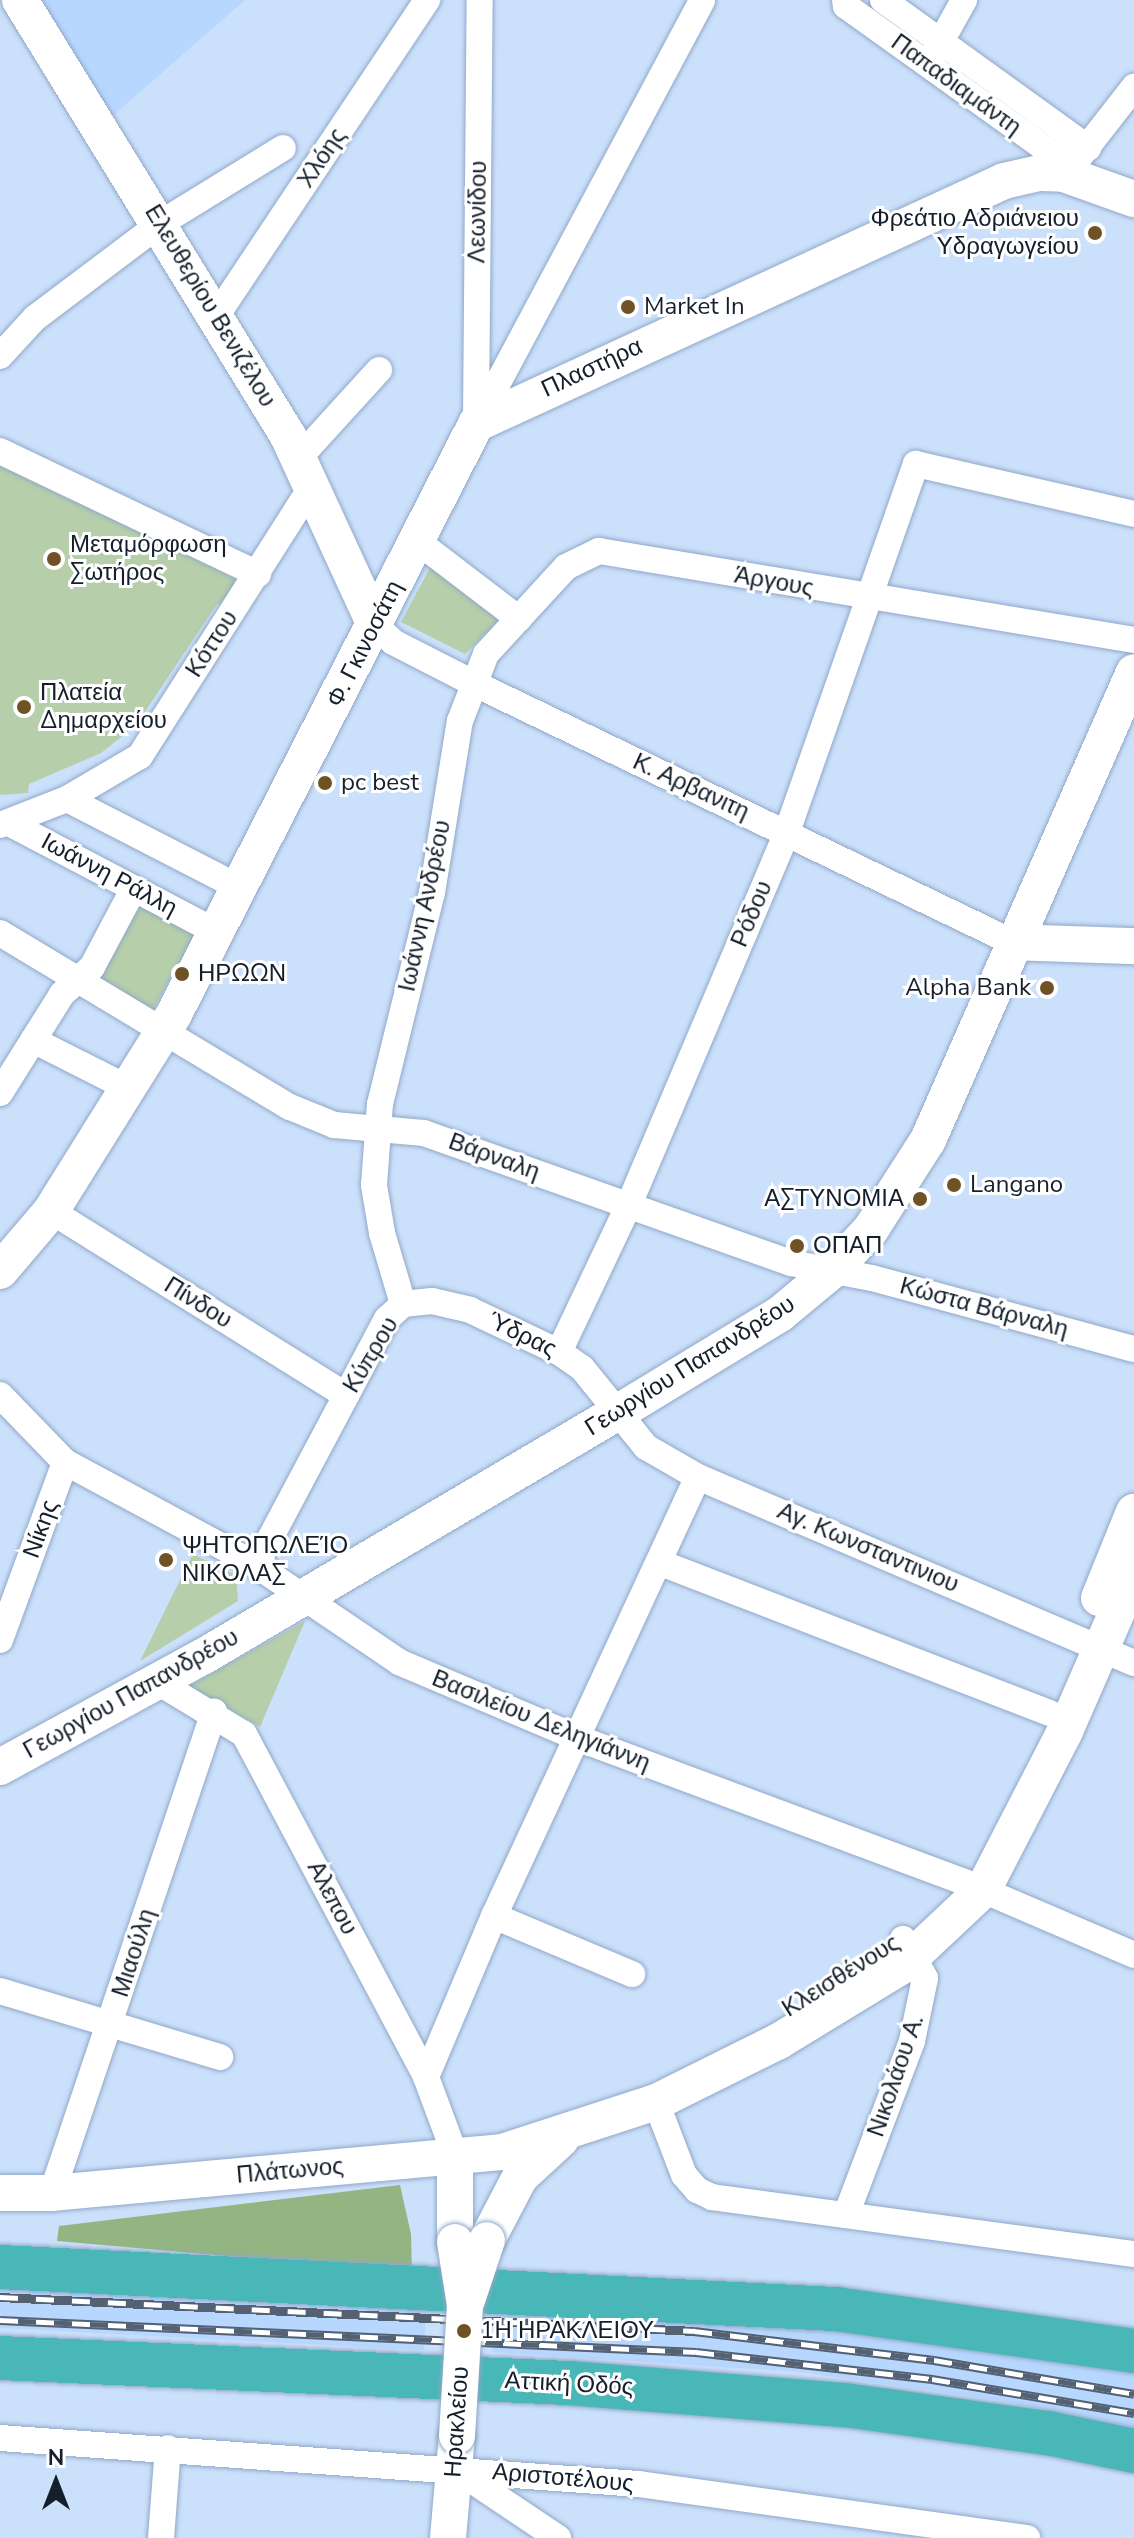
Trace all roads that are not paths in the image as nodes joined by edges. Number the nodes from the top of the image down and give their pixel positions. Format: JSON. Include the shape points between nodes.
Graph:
{"nodes":[{"id":1,"x":20,"y":0,"type":"edge"},
{"id":2,"x":427,"y":0,"type":"edge"},
{"id":3,"x":480,"y":0,"type":"edge"},
{"id":4,"x":702,"y":0,"type":"edge"},
{"id":5,"x":845,"y":0,"type":"edge"},
{"id":6,"x":883,"y":0,"type":"edge"},
{"id":7,"x":964,"y":0,"type":"edge"},
{"id":8,"x":934,"y":52,"type":"junction"},
{"id":9,"x":1134,"y":87,"type":"edge"},
{"id":10,"x":283,"y":148,"type":"dead end"},
{"id":11,"x":1074,"y":163,"type":"junction"},
{"id":12,"x":1134,"y":199,"type":"edge"},
{"id":13,"x":161,"y":223,"type":"junction"},
{"id":14,"x":217,"y":315,"type":"junction"},
{"id":15,"x":0,"y":356,"type":"edge"},
{"id":16,"x":379,"y":370,"type":"dead end"},
{"id":17,"x":476,"y":424,"type":"junction"},
{"id":18,"x":0,"y":451,"type":"edge"},
{"id":19,"x":305,"y":473,"type":"junction"},
{"id":20,"x":1134,"y":514,"type":"edge"},
{"id":21,"x":417,"y":541,"type":"junction"},
{"id":22,"x":258,"y":574,"type":"junction"},
{"id":23,"x":871,"y":600,"type":"junction"},
{"id":24,"x":519,"y":619,"type":"junction"},
{"id":25,"x":375,"y":625,"type":"junction"},
{"id":26,"x":1134,"y":640,"type":"edge"},
{"id":27,"x":1134,"y":672,"type":"edge"},
{"id":28,"x":471,"y":682,"type":"junction"},
{"id":29,"x":67,"y":799,"type":"junction"},
{"id":30,"x":4,"y":824,"type":"edge"},
{"id":31,"x":787,"y":832,"type":"junction"},
{"id":32,"x":134,"y":888,"type":"junction"},
{"id":33,"x":240,"y":888,"type":"junction"},
{"id":34,"x":217,"y":932,"type":"junction"},
{"id":35,"x":0,"y":933,"type":"edge"},
{"id":36,"x":1012,"y":942,"type":"junction"},
{"id":37,"x":1134,"y":946,"type":"edge"},
{"id":38,"x":79,"y":980,"type":"junction"},
{"id":39,"x":163,"y":1032,"type":"junction"},
{"id":40,"x":33,"y":1040,"type":"junction"},
{"id":41,"x":128,"y":1088,"type":"junction"},
{"id":42,"x":0,"y":1093,"type":"edge"},
{"id":43,"x":379,"y":1129,"type":"junction"},
{"id":44,"x":628,"y":1207,"type":"junction"},
{"id":45,"x":51,"y":1211,"type":"junction"},
{"id":46,"x":833,"y":1270,"type":"junction"},
{"id":47,"x":0,"y":1271,"type":"edge"},
{"id":48,"x":403,"y":1304,"type":"junction"},
{"id":49,"x":1134,"y":1349,"type":"edge"},
{"id":50,"x":559,"y":1352,"type":"junction"},
{"id":51,"x":0,"y":1395,"type":"edge"},
{"id":52,"x":346,"y":1395,"type":"junction"},
{"id":53,"x":617,"y":1413,"type":"junction"},
{"id":54,"x":65,"y":1462,"type":"junction"},
{"id":55,"x":698,"y":1477,"type":"junction"},
{"id":56,"x":1134,"y":1512,"type":"edge"},
{"id":57,"x":661,"y":1563,"type":"junction"},
{"id":58,"x":256,"y":1565,"type":"junction"},
{"id":59,"x":1134,"y":1573,"type":"edge"},
{"id":60,"x":302,"y":1597,"type":"junction"},
{"id":61,"x":0,"y":1640,"type":"edge"},
{"id":62,"x":1092,"y":1642,"type":"junction"},
{"id":63,"x":1134,"y":1663,"type":"edge"},
{"id":64,"x":158,"y":1682,"type":"junction"},
{"id":65,"x":214,"y":1712,"type":"junction"},
{"id":66,"x":1050,"y":1713,"type":"junction"},
{"id":67,"x":580,"y":1739,"type":"junction"},
{"id":68,"x":0,"y":1767,"type":"edge"},
{"id":69,"x":973,"y":1886,"type":"junction"},
{"id":70,"x":494,"y":1916,"type":"junction"},
{"id":71,"x":909,"y":1947,"type":"junction"},
{"id":72,"x":1134,"y":1955,"type":"edge"},
{"id":73,"x":632,"y":1974,"type":"dead end"},
{"id":74,"x":0,"y":1991,"type":"edge"},
{"id":75,"x":110,"y":2024,"type":"junction"},
{"id":76,"x":220,"y":2057,"type":"dead end"},
{"id":77,"x":426,"y":2077,"type":"junction"},
{"id":78,"x":656,"y":2102,"type":"junction"},
{"id":79,"x":576,"y":2128,"type":"junction"},
{"id":80,"x":455,"y":2155,"type":"junction"},
{"id":81,"x":0,"y":2193,"type":"edge"},
{"id":82,"x":52,"y":2193,"type":"junction"},
{"id":83,"x":846,"y":2215,"type":"junction"},
{"id":84,"x":471,"y":2241,"type":"junction"},
{"id":85,"x":1134,"y":2254,"type":"edge"},
{"id":86,"x":0,"y":2267,"type":"edge"},
{"id":87,"x":1134,"y":2351,"type":"edge"},
{"id":88,"x":0,"y":2358,"type":"edge"},
{"id":89,"x":0,"y":2438,"type":"edge"},
{"id":90,"x":168,"y":2448,"type":"junction"},
{"id":91,"x":1134,"y":2451,"type":"edge"},
{"id":92,"x":456,"y":2453,"type":"junction"},
{"id":93,"x":161,"y":2538,"type":"edge"},
{"id":94,"x":448,"y":2538,"type":"edge"},
{"id":95,"x":558,"y":2538,"type":"edge"},
{"id":96,"x":1027,"y":2538,"type":"edge"}],
"edges":[{"from":1,"to":13,"type":"street","name":"Ελευθερίου Βενιζέλου"},
{"from":2,"to":14,"type":"street","name":"Χλόης"},
{"from":3,"to":17,"type":"street","name":"Λεωνίδου"},
{"from":4,"to":17,"type":"street","name":"Φ. Γκινοσάτη"},
{"from":5,"to":8,"type":"street","name":"Παπαδιαμάντη","via":[[846,6]]},
{"from":6,"to":8,"type":"street","name":"Παπαδιαμάντη"},
{"from":7,"to":8,"type":"street"},
{"from":8,"to":11,"type":"street","name":"Παπαδιαμάντη"},
{"from":9,"to":11,"type":"street"},
{"from":10,"to":13,"type":"street","name":"Χλόης"},
{"from":11,"to":12,"type":"street","name":"Παπαδιαμάντη"},
{"from":11,"to":17,"type":"street","name":"Πλαστήρα","via":[[993,185]]},
{"from":13,"to":14,"type":"street","name":"Ελευθερίου Βενιζέλου"},
{"from":13,"to":15,"type":"street","name":"Χλόης","via":[[35,318]]},
{"from":14,"to":19,"type":"street","name":"Ελευθερίου Βενιζέλου"},
{"from":16,"to":19,"type":"street","name":"Κόττου"},
{"from":17,"to":21,"type":"street","name":"Φ. Γκινοσάτη"},
{"from":18,"to":22,"type":"street"},
{"from":19,"to":22,"type":"street","name":"Κόττου"},
{"from":19,"to":25,"type":"street","name":"Ελευθερίου Βενιζέλου"},
{"from":20,"to":23,"type":"street","name":"Ρόδου","via":[[916,464]]},
{"from":21,"to":24,"type":"street"},
{"from":21,"to":25,"type":"street","name":"Φ. Γκινοσάτη"},
{"from":22,"to":29,"type":"street","name":"Κόττου","via":[[140,756]]},
{"from":23,"to":24,"type":"street","name":"Άργους","via":[[599,551],[566,567]]},
{"from":23,"to":26,"type":"street","name":"Άργους"},
{"from":23,"to":31,"type":"street","name":"Ρόδου"},
{"from":24,"to":28,"type":"street","name":"Άργους","via":[[486,654]]},
{"from":25,"to":28,"type":"street","name":"Κ. Αρβανιτη","via":[[393,642]]},
{"from":25,"to":33,"type":"street","name":"Φ. Γκινοσάτη"},
{"from":27,"to":36,"type":"street","name":"Γεωργίου Παπανδρέου"},
{"from":28,"to":31,"type":"street","name":"Κ. Αρβανιτη"},
{"from":28,"to":43,"type":"street","name":"Ιωάννη Ανδρέου","via":[[432,893],[380,1104]]},
{"from":29,"to":30,"type":"street","name":"Κόττου"},
{"from":29,"to":33,"type":"street"},
{"from":30,"to":32,"type":"street","name":"Ιωάννη Ράλλη"},
{"from":31,"to":36,"type":"street","name":"Κ. Αρβανιτη"},
{"from":31,"to":44,"type":"street","name":"Ρόδου"},
{"from":32,"to":34,"type":"street","name":"Ιωάννη Ράλλη"},
{"from":32,"to":38,"type":"street","via":[[92,967]]},
{"from":33,"to":34,"type":"street","name":"Φ. Γκινοσάτη"},
{"from":34,"to":39,"type":"street","name":"Φ. Γκινοσάτη"},
{"from":35,"to":38,"type":"street"},
{"from":36,"to":37,"type":"street"},
{"from":36,"to":46,"type":"street","name":"Γεωργίου Παπανδρέου","via":[[928,1140],[871,1229]]},
{"from":38,"to":39,"type":"street"},
{"from":38,"to":40,"type":"street","via":[[62,994]]},
{"from":39,"to":41,"type":"street","name":"Φ. Γκινοσάτη"},
{"from":39,"to":43,"type":"street","name":"Βάρναλη","via":[[290,1107],[334,1125]]},
{"from":40,"to":41,"type":"street"},
{"from":40,"to":42,"type":"street"},
{"from":41,"to":45,"type":"street","name":"Φ. Γκινοσάτη"},
{"from":43,"to":44,"type":"street","name":"Βάρναλη","via":[[438,1137]]},
{"from":43,"to":48,"type":"street","name":"Κύπρου","via":[[374,1185]]},
{"from":44,"to":46,"type":"street","name":"Βάρναλη","via":[[791,1263]]},
{"from":44,"to":50,"type":"street","name":"Ρόδου"},
{"from":45,"to":47,"type":"street","name":"Φ. Γκινοσάτη"},
{"from":45,"to":52,"type":"street","name":"Πίνδου"},
{"from":46,"to":49,"type":"street","name":"Κώστα Βάρναλη"},
{"from":46,"to":53,"type":"street","name":"Γεωργίου Παπανδρέου","via":[[780,1314]]},
{"from":48,"to":50,"type":"street","name":"Ύδρας","via":[[432,1301],[470,1310]]},
{"from":48,"to":52,"type":"street","name":"Κύπρου","via":[[387,1319]]},
{"from":50,"to":53,"type":"street","name":"Ύδρας","via":[[582,1368]]},
{"from":51,"to":54,"type":"street","name":"Βασιλείου Δεληγιάννη"},
{"from":52,"to":58,"type":"street","name":"Κύπρου"},
{"from":53,"to":55,"type":"street","name":"Αγ. Κωνσταντινιου","via":[[646,1447]]},
{"from":53,"to":60,"type":"street","name":"Γεωργίου Παπανδρέου"},
{"from":54,"to":58,"type":"street","name":"Βασιλείου Δεληγιάννη"},
{"from":54,"to":61,"type":"street","name":"Νίκης"},
{"from":55,"to":57,"type":"street"},
{"from":55,"to":62,"type":"street","name":"Αγ. Κωνσταντινιου"},
{"from":56,"to":62,"type":"street","name":"Κλεισθένους"},
{"from":57,"to":66,"type":"street"},
{"from":57,"to":67,"type":"street"},
{"from":58,"to":60,"type":"street","name":"Βασιλείου Δεληγιάννη"},
{"from":59,"to":62,"type":"street","name":"Κλεισθένους"},
{"from":60,"to":64,"type":"street","name":"Γεωργίου Παπανδρέου"},
{"from":60,"to":67,"type":"street","name":"Βασιλείου Δεληγιάννη","via":[[399,1662]]},
{"from":62,"to":63,"type":"street","name":"Αγ. Κωνσταντινιου"},
{"from":62,"to":66,"type":"street","name":"Κλεισθένους"},
{"from":62,"to":69,"type":"street","name":"Κλεισθένους"},
{"from":64,"to":65,"type":"street","name":"Αλεπου"},
{"from":64,"to":68,"type":"street","name":"Γεωργίου Παπανδρέου"},
{"from":65,"to":75,"type":"street","name":"Μιαούλη"},
{"from":65,"to":77,"type":"street","name":"Αλεπου","via":[[244,1734]]},
{"from":66,"to":69,"type":"street","name":"Κλεισθένους"},
{"from":67,"to":69,"type":"street","name":"Βασιλείου Δεληγιάννη"},
{"from":67,"to":70,"type":"street"},
{"from":69,"to":71,"type":"street","name":"Κλεισθένους"},
{"from":69,"to":72,"type":"street","name":"Βασιλείου Δεληγιάννη"},
{"from":70,"to":73,"type":"street"},
{"from":70,"to":77,"type":"street"},
{"from":71,"to":78,"type":"street","name":"Κλεισθένους","via":[[779,2041]]},
{"from":71,"to":80,"type":"street","name":"Κλεισθένους","via":[[649,2079],[501,2129]]},
{"from":71,"to":83,"type":"street","name":"Νικολάου Α.","via":[[925,1978],[912,2041]]},
{"from":74,"to":75,"type":"street"},
{"from":75,"to":76,"type":"street"},
{"from":75,"to":82,"type":"street","name":"Μιαούλη"},
{"from":77,"to":80,"type":"street","name":"Αλεπου"},
{"from":78,"to":79,"type":"street","name":"Κλεισθένους"},
{"from":78,"to":83,"type":"street","via":[[684,2175],[697,2190]]},
{"from":79,"to":80,"type":"street","name":"Πλάτωνος","via":[[502,2152]]},
{"from":79,"to":84,"type":"street","via":[[520,2177]]},
{"from":80,"to":82,"type":"street","name":"Πλάτωνος"},
{"from":80,"to":84,"type":"street"},
{"from":81,"to":82,"type":"street","name":"Πλάτωνος"},
{"from":83,"to":85,"type":"street"},
{"from":84,"to":92,"type":"street","name":"Ηρακλείου","bridge":true},
{"from":86,"to":87,"type":"highway","via":[[836,2309]]},
{"from":88,"to":91,"type":"highway","name":"Αττική Οδός","via":[[569,2383],[845,2405],[1048,2433]]},
{"from":89,"to":90,"type":"street","name":"Αριστοτέλους"},
{"from":90,"to":92,"type":"street","name":"Αριστοτέλους"},
{"from":90,"to":93,"type":"street"},
{"from":92,"to":94,"type":"street","name":"Ηρακλείου"},
{"from":92,"to":95,"type":"street"},
{"from":92,"to":96,"type":"street","name":"Αριστοτέλους"}]}
